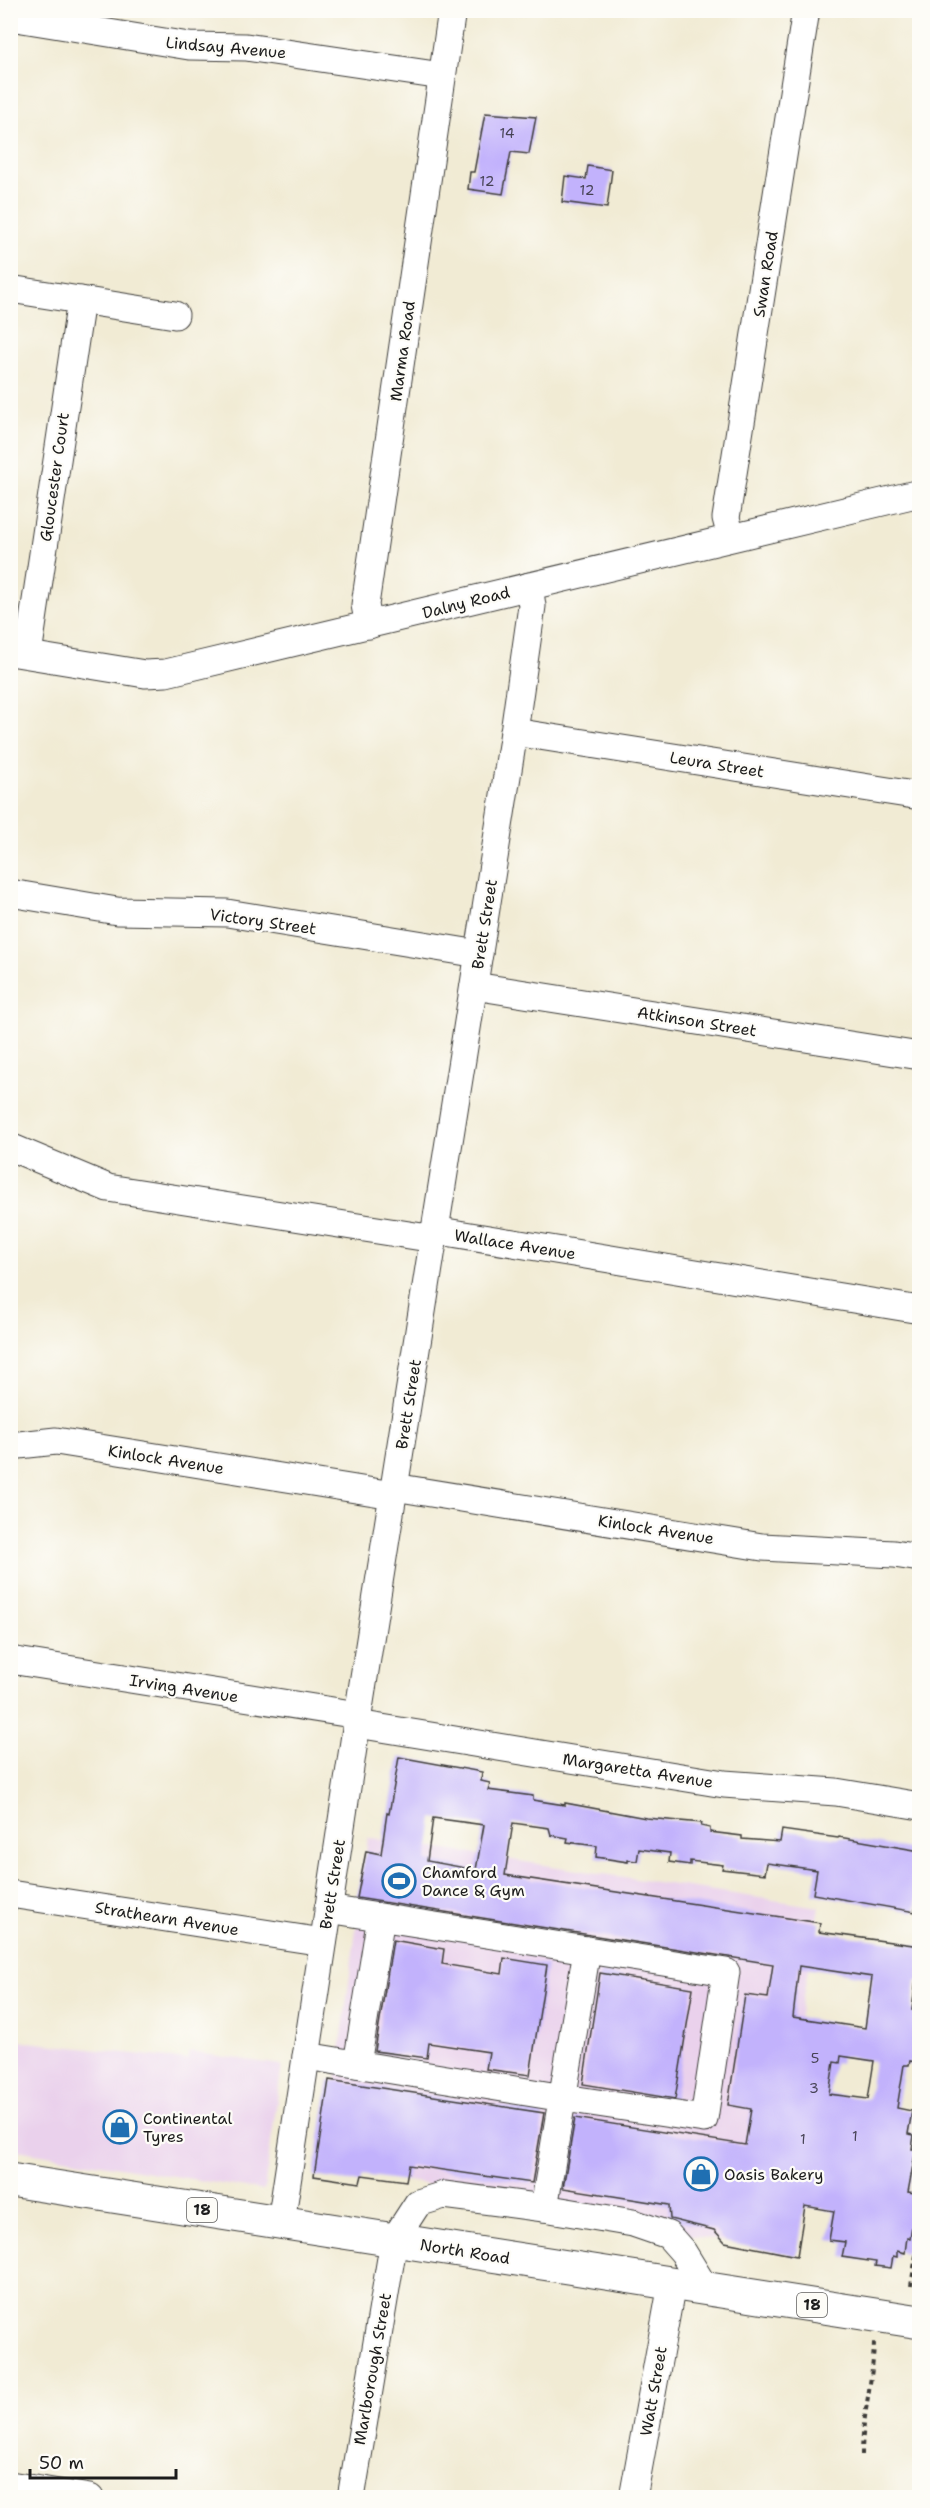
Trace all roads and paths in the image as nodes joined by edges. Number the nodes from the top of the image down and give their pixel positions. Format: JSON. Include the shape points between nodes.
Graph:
{"nodes":[{"id":1,"x":452,"y":10,"type":"edge"},
{"id":2,"x":806,"y":10,"type":"edge"},
{"id":3,"x":10,"y":17,"type":"edge"},
{"id":4,"x":442,"y":76,"type":"junction"},
{"id":5,"x":10,"y":289,"type":"edge"},
{"id":6,"x":81,"y":300,"type":"junction"},
{"id":7,"x":175,"y":315,"type":"dead end"},
{"id":8,"x":920,"y":493,"type":"edge"},
{"id":9,"x":731,"y":537,"type":"junction"},
{"id":10,"x":529,"y":586,"type":"junction"},
{"id":11,"x":369,"y":625,"type":"junction"},
{"id":12,"x":19,"y":653,"type":"edge"},
{"id":13,"x":514,"y":732,"type":"junction"},
{"id":14,"x":920,"y":795,"type":"edge"},
{"id":15,"x":10,"y":893,"type":"edge"},
{"id":16,"x":479,"y":954,"type":"junction"},
{"id":17,"x":474,"y":986,"type":"junction"},
{"id":18,"x":920,"y":1056,"type":"edge"},
{"id":19,"x":10,"y":1147,"type":"edge"},
{"id":20,"x":436,"y":1235,"type":"junction"},
{"id":21,"x":920,"y":1310,"type":"edge"},
{"id":22,"x":10,"y":1446,"type":"edge"},
{"id":23,"x":394,"y":1491,"type":"junction"},
{"id":24,"x":920,"y":1558,"type":"edge"},
{"id":25,"x":10,"y":1660,"type":"edge"},
{"id":26,"x":357,"y":1720,"type":"junction"},
{"id":27,"x":920,"y":1806,"type":"edge"},
{"id":28,"x":10,"y":1894,"type":"edge"},
{"id":29,"x":328,"y":1909,"type":"junction"},
{"id":30,"x":381,"y":1917,"type":"junction"},
{"id":31,"x":323,"y":1942,"type":"junction"},
{"id":32,"x":587,"y":1950,"type":"junction"},
{"id":33,"x":306,"y":2056,"type":"junction"},
{"id":34,"x":357,"y":2064,"type":"junction"},
{"id":35,"x":564,"y":2098,"type":"junction"},
{"id":36,"x":10,"y":2180,"type":"edge"},
{"id":37,"x":544,"y":2208,"type":"junction"},
{"id":38,"x":281,"y":2222,"type":"junction"},
{"id":39,"x":920,"y":2231,"type":"edge"},
{"id":40,"x":394,"y":2240,"type":"junction"},
{"id":41,"x":672,"y":2284,"type":"junction"},
{"id":42,"x":911,"y":2286,"type":"dead end"},
{"id":43,"x":705,"y":2288,"type":"junction"},
{"id":44,"x":920,"y":2322,"type":"edge"},
{"id":45,"x":874,"y":2343,"type":"dead end"},
{"id":46,"x":862,"y":2455,"type":"dead end"},
{"id":47,"x":10,"y":2485,"type":"edge"},
{"id":48,"x":90,"y":2498,"type":"edge"},
{"id":49,"x":351,"y":2498,"type":"edge"},
{"id":50,"x":633,"y":2498,"type":"edge"}],
"edges":[{"from":1,"to":4,"type":"street","name":"Marma Road"},
{"from":2,"to":9,"type":"street","name":"Swan Road","via":[[726,518]]},
{"from":3,"to":4,"type":"street","name":"Lindsay Avenue","via":[[189,46],[246,47]]},
{"from":4,"to":11,"type":"street","name":"Marma Road","via":[[365,605]]},
{"from":5,"to":6,"type":"street"},
{"from":6,"to":7,"type":"street"},
{"from":6,"to":12,"type":"street","name":"Gloucester Court"},
{"from":8,"to":9,"type":"street","name":"Dalny Road"},
{"from":9,"to":10,"type":"street","name":"Dalny Road"},
{"from":10,"to":11,"type":"street","name":"Dalny Road"},
{"from":10,"to":13,"type":"street","name":"Brett Street","via":[[532,606]]},
{"from":11,"to":12,"type":"street","name":"Dalny Road","via":[[156,674]]},
{"from":13,"to":14,"type":"street","name":"Leura Street"},
{"from":13,"to":16,"type":"street","name":"Brett Street"},
{"from":15,"to":16,"type":"street","name":"Victory Street","via":[[117,911],[227,913]]},
{"from":16,"to":17,"type":"street","name":"Brett Street"},
{"from":17,"to":18,"type":"street","name":"Atkinson Street"},
{"from":17,"to":20,"type":"street","name":"Brett Street"},
{"from":19,"to":20,"type":"street","name":"Wallace Avenue","via":[[108,1188],[422,1237]]},
{"from":20,"to":21,"type":"street","name":"Wallace Avenue","via":[[455,1234]]},
{"from":20,"to":23,"type":"street","name":"Brett Street"},
{"from":22,"to":23,"type":"street","name":"Kinlock Avenue","via":[[56,1441]]},
{"from":23,"to":24,"type":"street","name":"Kinlock Avenue","via":[[762,1547]]},
{"from":23,"to":26,"type":"street","name":"Brett Street"},
{"from":25,"to":26,"type":"street","name":"Irving Avenue"},
{"from":26,"to":27,"type":"street","name":"Margaretta Avenue","via":[[724,1784],[836,1792]]},
{"from":26,"to":29,"type":"street","name":"Brett Street"},
{"from":28,"to":31,"type":"street","name":"Strathearn Avenue"},
{"from":29,"to":30,"type":"street"},
{"from":29,"to":31,"type":"street","name":"Brett Street"},
{"from":30,"to":32,"type":"street"},
{"from":30,"to":34,"type":"street"},
{"from":31,"to":33,"type":"street","name":"Brett Street"},
{"from":32,"to":35,"type":"street"},
{"from":32,"to":35,"type":"street","via":[[726,1972],[704,2119]]},
{"from":33,"to":34,"type":"street"},
{"from":33,"to":38,"type":"street","name":"Brett Street"},
{"from":34,"to":35,"type":"street"},
{"from":35,"to":37,"type":"street"},
{"from":36,"to":38,"type":"highway","name":"North Road","number":"18"},
{"from":37,"to":40,"type":"street","via":[[444,2195],[418,2204]]},
{"from":37,"to":43,"type":"street","via":[[633,2223],[668,2235]]},
{"from":38,"to":40,"type":"highway","name":"North Road","number":"18"},
{"from":39,"to":42,"type":"path"},
{"from":40,"to":41,"type":"highway","name":"North Road","number":"18"},
{"from":40,"to":49,"type":"street","name":"Marlborough Street"},
{"from":41,"to":43,"type":"highway","name":"North Road","number":"18"},
{"from":41,"to":50,"type":"street","name":"Watt Street"},
{"from":43,"to":44,"type":"highway","name":"North Road","number":"18"},
{"from":45,"to":46,"type":"path","via":[[871,2387],[862,2423]]},
{"from":47,"to":48,"type":"street"}]}
